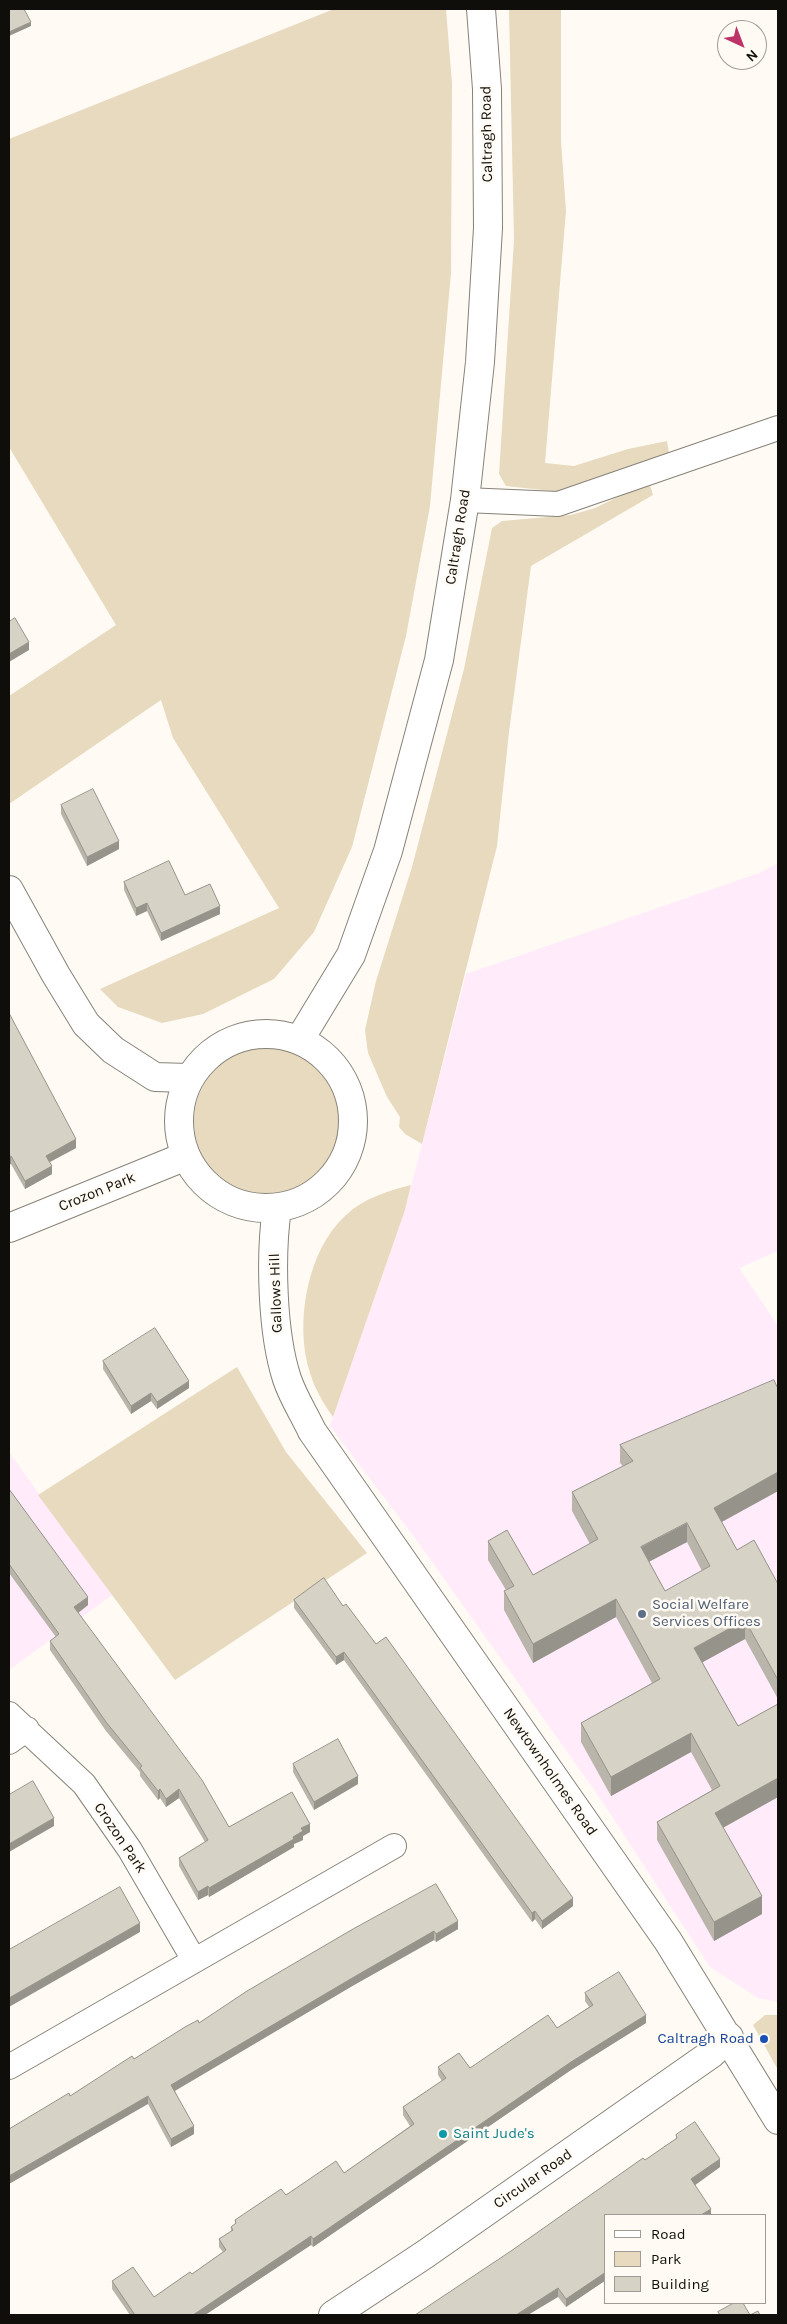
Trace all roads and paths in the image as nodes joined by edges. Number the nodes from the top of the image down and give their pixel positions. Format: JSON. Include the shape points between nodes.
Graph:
{"nodes":[{"id":1,"x":481,"y":9,"type":"edge"},
{"id":2,"x":778,"y":428,"type":"edge"},
{"id":3,"x":464,"y":500,"type":"junction"},
{"id":4,"x":9,"y":890,"type":"edge"},
{"id":5,"x":300,"y":1039,"type":"junction"},
{"id":6,"x":189,"y":1078,"type":"junction"},
{"id":7,"x":186,"y":1156,"type":"junction"},
{"id":8,"x":277,"y":1208,"type":"junction"},
{"id":9,"x":9,"y":1228,"type":"edge"},
{"id":10,"x":312,"y":1431,"type":"joint"},
{"id":11,"x":9,"y":1714,"type":"edge"},
{"id":12,"x":18,"y":1736,"type":"edge"},
{"id":13,"x":394,"y":1846,"type":"dead end"},
{"id":14,"x":194,"y":1960,"type":"junction"},
{"id":15,"x":729,"y":2037,"type":"junction"},
{"id":16,"x":9,"y":2067,"type":"edge"},
{"id":17,"x":778,"y":2120,"type":"edge"},
{"id":18,"x":334,"y":2315,"type":"edge"}],
"edges":[{"from":1,"to":3,"type":"street","name":"Caltragh Road","via":[[488,88],[488,228],[480,362]]},
{"from":2,"to":3,"type":"street","via":[[558,504]]},
{"from":3,"to":5,"type":"street","name":"Caltragh Road","via":[[438,660],[388,851],[351,954]]},
{"from":4,"to":6,"type":"street","via":[[86,1024],[113,1050],[155,1076]]},
{"from":5,"to":6,"type":"street","via":[[275,1033],[250,1034],[226,1042],[205,1058]]},
{"from":5,"to":8,"type":"street","via":[[324,1054],[343,1077],[353,1103],[354,1132],[346,1160],[328,1183],[305,1200]]},
{"from":6,"to":7,"type":"street","via":[[178,1116]]},
{"from":7,"to":8,"type":"street","via":[[201,1180],[223,1197],[249,1207]]},
{"from":7,"to":9,"type":"street","name":"Crozon Park"},
{"from":8,"to":10,"type":"street","name":"Gallows Hill","via":[[274,1230],[276,1332],[288,1380]]},
{"from":10,"to":15,"type":"street","name":"Newtownholmes Road","via":[[668,1941]]},
{"from":11,"to":12,"type":"street","name":"Crozon Park"},
{"from":12,"to":14,"type":"street","name":"Crozon Park","via":[[84,1784],[130,1850]]},
{"from":13,"to":14,"type":"street"},
{"from":14,"to":16,"type":"street"},
{"from":15,"to":17,"type":"street","name":"Newtownholmes Road"},
{"from":15,"to":18,"type":"street","name":"Circular Road","via":[[695,2065]]}]}
